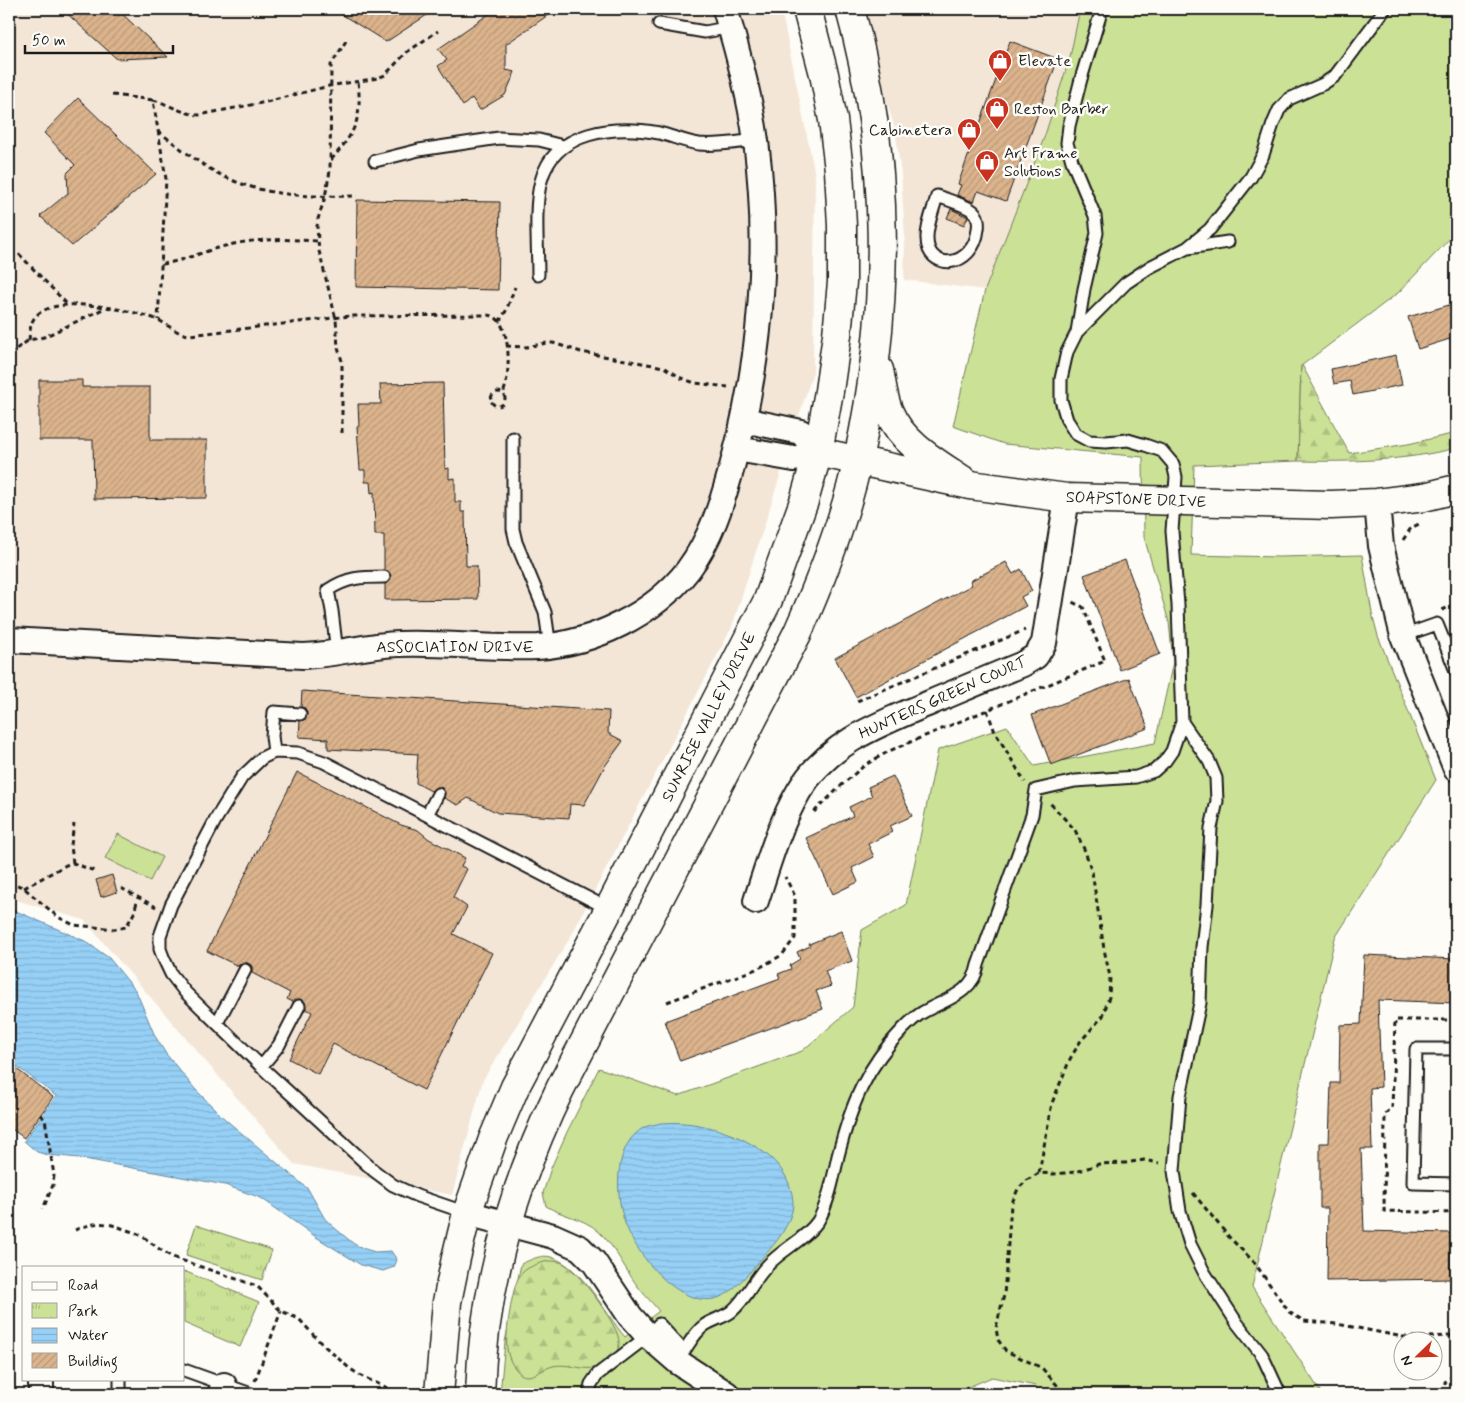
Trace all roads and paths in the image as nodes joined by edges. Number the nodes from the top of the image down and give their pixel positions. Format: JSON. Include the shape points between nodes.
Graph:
{"nodes":[{"id":1,"x":807,"y":9,"type":"edge"},
{"id":2,"x":850,"y":9,"type":"edge"},
{"id":3,"x":1102,"y":9,"type":"edge"},
{"id":4,"x":1385,"y":9,"type":"edge"},
{"id":5,"x":728,"y":18,"type":"edge"},
{"id":6,"x":659,"y":24,"type":"dead end"},
{"id":7,"x":438,"y":32,"type":"dead end"},
{"id":8,"x":346,"y":41,"type":"dead end"},
{"id":9,"x":358,"y":81,"type":"junction"},
{"id":10,"x":329,"y":86,"type":"junction"},
{"id":11,"x":112,"y":95,"type":"dead end"},
{"id":12,"x":153,"y":100,"type":"junction"},
{"id":13,"x":158,"y":131,"type":"junction"},
{"id":14,"x":756,"y":140,"type":"junction"},
{"id":15,"x":563,"y":146,"type":"junction"},
{"id":16,"x":330,"y":160,"type":"junction"},
{"id":17,"x":375,"y":161,"type":"dead end"},
{"id":18,"x":357,"y":196,"type":"dead end"},
{"id":19,"x":937,"y":196,"type":"joint"},
{"id":20,"x":325,"y":197,"type":"junction"},
{"id":21,"x":318,"y":240,"type":"junction"},
{"id":22,"x":1228,"y":242,"type":"dead end"},
{"id":23,"x":1187,"y":248,"type":"junction"},
{"id":24,"x":19,"y":254,"type":"dead end"},
{"id":25,"x":162,"y":264,"type":"junction"},
{"id":26,"x":538,"y":275,"type":"dead end"},
{"id":27,"x":515,"y":287,"type":"dead end"},
{"id":28,"x":67,"y":305,"type":"junction"},
{"id":29,"x":105,"y":308,"type":"junction"},
{"id":30,"x":336,"y":319,"type":"junction"},
{"id":31,"x":158,"y":320,"type":"junction"},
{"id":32,"x":500,"y":322,"type":"junction"},
{"id":33,"x":1077,"y":332,"type":"junction"},
{"id":34,"x":29,"y":340,"type":"junction"},
{"id":35,"x":506,"y":346,"type":"junction"},
{"id":36,"x":9,"y":354,"type":"edge"},
{"id":37,"x":876,"y":356,"type":"junction"},
{"id":38,"x":750,"y":388,"type":"junction"},
{"id":39,"x":503,"y":394,"type":"junction"},
{"id":40,"x":744,"y":420,"type":"junction"},
{"id":41,"x":342,"y":433,"type":"dead end"},
{"id":42,"x":513,"y":438,"type":"dead end"},
{"id":43,"x":737,"y":449,"type":"junction"},
{"id":44,"x":818,"y":452,"type":"junction"},
{"id":45,"x":858,"y":460,"type":"junction"},
{"id":46,"x":970,"y":485,"type":"junction"},
{"id":47,"x":1456,"y":489,"type":"edge"},
{"id":48,"x":1067,"y":498,"type":"junction"},
{"id":49,"x":1175,"y":502,"type":"junction"},
{"id":50,"x":1377,"y":503,"type":"junction"},
{"id":51,"x":1429,"y":521,"type":"dead end"},
{"id":52,"x":1401,"y":544,"type":"dead end"},
{"id":53,"x":384,"y":577,"type":"dead end"},
{"id":54,"x":1069,"y":600,"type":"dead end"},
{"id":55,"x":1030,"y":628,"type":"dead end"},
{"id":56,"x":1403,"y":636,"type":"junction"},
{"id":57,"x":9,"y":640,"type":"edge"},
{"id":58,"x":550,"y":646,"type":"junction"},
{"id":59,"x":337,"y":653,"type":"junction"},
{"id":60,"x":1456,"y":671,"type":"edge"},
{"id":61,"x":858,"y":702,"type":"dead end"},
{"id":62,"x":987,"y":710,"type":"junction"},
{"id":63,"x":300,"y":714,"type":"dead end"},
{"id":64,"x":1182,"y":722,"type":"junction"},
{"id":65,"x":274,"y":752,"type":"junction"},
{"id":66,"x":1456,"y":769,"type":"edge"},
{"id":67,"x":1036,"y":790,"type":"junction"},
{"id":68,"x":438,"y":794,"type":"dead end"},
{"id":69,"x":427,"y":815,"type":"junction"},
{"id":70,"x":812,"y":817,"type":"dead end"},
{"id":71,"x":74,"y":824,"type":"dead end"},
{"id":72,"x":73,"y":863,"type":"junction"},
{"id":73,"x":97,"y":872,"type":"dead end"},
{"id":74,"x":782,"y":872,"type":"dead end"},
{"id":75,"x":9,"y":881,"type":"edge"},
{"id":76,"x":24,"y":888,"type":"junction"},
{"id":77,"x":121,"y":888,"type":"dead end"},
{"id":78,"x":756,"y":901,"type":"dead end"},
{"id":79,"x":609,"y":909,"type":"junction"},
{"id":80,"x":245,"y":970,"type":"dead end"},
{"id":81,"x":667,"y":1002,"type":"dead end"},
{"id":82,"x":300,"y":1006,"type":"dead end"},
{"id":83,"x":217,"y":1023,"type":"junction"},
{"id":84,"x":1456,"y":1049,"type":"edge"},
{"id":85,"x":261,"y":1067,"type":"junction"},
{"id":86,"x":40,"y":1115,"type":"dead end"},
{"id":87,"x":1174,"y":1170,"type":"junction"},
{"id":88,"x":1039,"y":1173,"type":"junction"},
{"id":89,"x":1456,"y":1184,"type":"edge"},
{"id":90,"x":43,"y":1209,"type":"dead end"},
{"id":91,"x":467,"y":1212,"type":"junction"},
{"id":92,"x":508,"y":1223,"type":"junction"},
{"id":93,"x":75,"y":1230,"type":"dead end"},
{"id":94,"x":281,"y":1311,"type":"junction"},
{"id":95,"x":653,"y":1330,"type":"junction"},
{"id":96,"x":1456,"y":1333,"type":"edge"},
{"id":97,"x":185,"y":1371,"type":"edge"},
{"id":98,"x":1456,"y":1374,"type":"edge"},
{"id":99,"x":41,"y":1380,"type":"edge"},
{"id":100,"x":120,"y":1380,"type":"edge"},
{"id":101,"x":222,"y":1390,"type":"edge"},
{"id":102,"x":404,"y":1393,"type":"edge"},
{"id":103,"x":427,"y":1393,"type":"edge"},
{"id":104,"x":41,"y":1394,"type":"edge"},
{"id":105,"x":120,"y":1394,"type":"edge"},
{"id":106,"x":250,"y":1394,"type":"edge"},
{"id":107,"x":480,"y":1394,"type":"edge"},
{"id":108,"x":589,"y":1394,"type":"edge"},
{"id":109,"x":727,"y":1394,"type":"edge"},
{"id":110,"x":1061,"y":1394,"type":"edge"},
{"id":111,"x":1280,"y":1394,"type":"edge"},
{"id":112,"x":1444,"y":1394,"type":"edge"}],
"edges":[{"from":1,"to":44,"type":"main road","name":"SUNRISE VALLEY DRIVE","via":[[833,120],[842,226],[842,282],[837,335]]},
{"from":2,"to":37,"type":"main road","via":[[877,140],[882,240]]},
{"from":3,"to":33,"type":"lane","via":[[1081,79],[1067,143],[1095,216],[1096,233]]},
{"from":4,"to":23,"type":"lane","via":[[1335,76],[1289,99],[1279,110],[1264,155],[1251,177],[1210,229]]},
{"from":5,"to":6,"type":"lane","via":[[715,32]]},
{"from":5,"to":14,"type":"street","name":"ASSOCIATION DRIVE"},
{"from":7,"to":9,"type":"path","via":[[407,52],[385,75]]},
{"from":8,"to":10,"type":"path","via":[[331,65]]},
{"from":9,"to":10,"type":"path"},
{"from":9,"to":16,"type":"path","via":[[357,124]]},
{"from":10,"to":12,"type":"path","via":[[199,115]]},
{"from":10,"to":16,"type":"path"},
{"from":11,"to":12,"type":"path"},
{"from":12,"to":13,"type":"path"},
{"from":13,"to":20,"type":"path","via":[[220,175],[234,181],[270,193]]},
{"from":13,"to":25,"type":"path","via":[[166,178]]},
{"from":14,"to":15,"type":"lane","via":[[700,144],[661,134],[625,130],[584,136]]},
{"from":14,"to":38,"type":"street","name":"ASSOCIATION DRIVE","via":[[763,217],[762,270]]},
{"from":15,"to":17,"type":"lane","via":[[539,140],[499,138],[419,150]]},
{"from":15,"to":26,"type":"lane","via":[[548,163],[539,189]]},
{"from":16,"to":20,"type":"path"},
{"from":18,"to":20,"type":"path"},
{"from":19,"to":19,"type":"lane","via":[[926,235],[927,245],[937,258],[952,262],[973,248],[977,237],[977,217],[973,211]]},
{"from":20,"to":21,"type":"path","via":[[318,218]]},
{"from":21,"to":25,"type":"path","via":[[256,240]]},
{"from":21,"to":30,"type":"path"},
{"from":22,"to":23,"type":"lane"},
{"from":23,"to":33,"type":"lane","via":[[1126,283]]},
{"from":24,"to":28,"type":"path"},
{"from":25,"to":31,"type":"path"},
{"from":27,"to":32,"type":"path"},
{"from":28,"to":29,"type":"path"},
{"from":28,"to":34,"type":"path","via":[[36,316],[30,326]]},
{"from":29,"to":31,"type":"path","via":[[121,309]]},
{"from":29,"to":34,"type":"path","via":[[44,337]]},
{"from":30,"to":31,"type":"path","via":[[190,335],[177,333]]},
{"from":30,"to":32,"type":"path","via":[[350,316],[485,314]]},
{"from":30,"to":41,"type":"path","via":[[342,361]]},
{"from":32,"to":35,"type":"path"},
{"from":33,"to":49,"type":"lane","via":[[1067,352],[1061,379],[1061,400],[1067,420],[1076,434],[1089,441],[1128,440],[1162,451],[1173,464]]},
{"from":34,"to":36,"type":"path"},
{"from":35,"to":38,"type":"path","via":[[553,343],[595,355],[664,367],[695,383]]},
{"from":35,"to":39,"type":"path","via":[[507,380]]},
{"from":37,"to":45,"type":"main road"},
{"from":37,"to":46,"type":"main road","via":[[889,413],[900,431],[918,449]]},
{"from":38,"to":40,"type":"street","name":"ASSOCIATION DRIVE"},
{"from":39,"to":39,"type":"path","via":[[497,392],[493,395],[493,404],[502,405],[505,400]]},
{"from":40,"to":43,"type":"street","name":"ASSOCIATION DRIVE"},
{"from":40,"to":44,"type":"street","via":[[801,432]]},
{"from":42,"to":58,"type":"lane","via":[[513,529],[545,612]]},
{"from":43,"to":44,"type":"street","via":[[794,459]]},
{"from":43,"to":58,"type":"street","name":"ASSOCIATION DRIVE","via":[[709,534],[673,587],[649,607],[611,628],[574,642]]},
{"from":44,"to":45,"type":"main road","name":"SOAPSTONE DRIVE"},
{"from":44,"to":79,"type":"main road","name":"SUNRISE VALLEY DRIVE","via":[[768,600]]},
{"from":45,"to":46,"type":"main road","name":"SOAPSTONE DRIVE"},
{"from":45,"to":92,"type":"main road","via":[[828,559],[797,634],[560,1089],[527,1162]]},
{"from":46,"to":48,"type":"main road","name":"SOAPSTONE DRIVE"},
{"from":47,"to":50,"type":"main road","name":"SOAPSTONE DRIVE"},
{"from":48,"to":49,"type":"main road","name":"SOAPSTONE DRIVE"},
{"from":48,"to":78,"type":"street","name":"HUNTERS GREEN COURT","via":[[1044,643],[1036,656],[1024,664],[870,728],[831,754],[805,783],[788,813]]},
{"from":49,"to":50,"type":"main road","name":"SOAPSTONE DRIVE"},
{"from":49,"to":64,"type":"lane","via":[[1172,538]]},
{"from":50,"to":56,"type":"street","via":[[1381,546]]},
{"from":51,"to":52,"type":"path","via":[[1411,528]]},
{"from":53,"to":59,"type":"lane","via":[[349,579],[328,590]]},
{"from":54,"to":62,"type":"path","via":[[1083,607],[1105,661]]},
{"from":55,"to":61,"type":"path"},
{"from":56,"to":60,"type":"lane","via":[[1437,624]]},
{"from":56,"to":66,"type":"street"},
{"from":57,"to":59,"type":"street","name":"ASSOCIATION DRIVE","via":[[289,656]]},
{"from":58,"to":59,"type":"street","name":"ASSOCIATION DRIVE","via":[[398,644]]},
{"from":62,"to":67,"type":"path","via":[[995,732],[1023,781]]},
{"from":62,"to":70,"type":"path","via":[[889,751],[865,765],[816,809]]},
{"from":63,"to":65,"type":"lane","via":[[274,712]]},
{"from":64,"to":67,"type":"lane","via":[[1172,750],[1154,770],[1136,777],[1075,781]]},
{"from":64,"to":87,"type":"lane","via":[[1209,761],[1216,778],[1217,801],[1212,828],[1200,1003],[1180,1096]]},
{"from":65,"to":69,"type":"lane","via":[[298,753],[324,762]]},
{"from":65,"to":83,"type":"lane","via":[[246,772],[229,796],[171,905],[160,936],[160,948],[171,974]]},
{"from":67,"to":88,"type":"path","via":[[1075,830],[1085,851],[1092,872],[1110,977],[1104,1016],[1070,1058],[1052,1102]]},
{"from":67,"to":95,"type":"lane","via":[[1032,815],[976,976],[967,988],[920,1014],[903,1029],[873,1066],[860,1089],[830,1191],[818,1220],[801,1239],[767,1265],[731,1312],[704,1326],[684,1351]]},
{"from":68,"to":69,"type":"lane"},
{"from":69,"to":79,"type":"lane"},
{"from":71,"to":72,"type":"path"},
{"from":72,"to":73,"type":"path"},
{"from":72,"to":76,"type":"path"},
{"from":74,"to":81,"type":"path","via":[[795,896],[795,938],[782,955],[759,968]]},
{"from":75,"to":76,"type":"path"},
{"from":76,"to":77,"type":"path","via":[[68,922],[115,929],[130,923],[138,898]]},
{"from":79,"to":91,"type":"main road","name":"SUNRISE VALLEY DRIVE","via":[[508,1102]]},
{"from":80,"to":83,"type":"lane"},
{"from":82,"to":85,"type":"lane"},
{"from":83,"to":85,"type":"lane"},
{"from":84,"to":89,"type":"lane","via":[[1416,1049],[1413,1183]]},
{"from":85,"to":91,"type":"lane","via":[[384,1179],[417,1196]]},
{"from":86,"to":90,"type":"path","via":[[45,1119],[53,1171],[52,1185]]},
{"from":87,"to":88,"type":"path","via":[[1159,1162],[1144,1160],[1100,1164],[1076,1172]]},
{"from":87,"to":96,"type":"path","via":[[1254,1262],[1290,1312],[1304,1321],[1403,1337]]},
{"from":87,"to":111,"type":"lane","via":[[1180,1211],[1190,1244],[1232,1316],[1262,1355]]},
{"from":88,"to":110,"type":"path","via":[[1018,1189],[1011,1206],[1004,1295],[996,1328],[998,1340],[1006,1351],[1042,1368]]},
{"from":91,"to":92,"type":"street"},
{"from":91,"to":103,"type":"main road","name":"SUNRISE VALLEY DRIVE"},
{"from":92,"to":95,"type":"street","via":[[564,1240],[586,1253],[630,1316]]},
{"from":92,"to":107,"type":"main road","via":[[490,1299]]},
{"from":93,"to":94,"type":"path","via":[[100,1222],[126,1229],[175,1258],[257,1286]]},
{"from":94,"to":102,"type":"path","via":[[299,1319],[320,1342],[361,1376]]},
{"from":94,"to":106,"type":"path"},
{"from":95,"to":108,"type":"lane","via":[[598,1374]]},
{"from":95,"to":109,"type":"street","via":[[678,1362]]},
{"from":97,"to":101,"type":"lane"},
{"from":98,"to":112,"type":"path","via":[[1445,1382]]},
{"from":99,"to":104,"type":"street"},
{"from":100,"to":105,"type":"lane"},
{"from":101,"to":106,"type":"lane"},
{"from":102,"to":103,"type":"path"}]}
